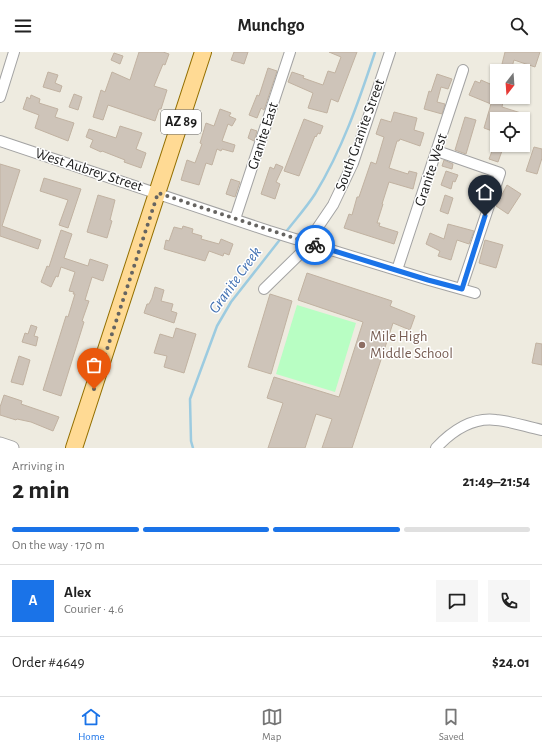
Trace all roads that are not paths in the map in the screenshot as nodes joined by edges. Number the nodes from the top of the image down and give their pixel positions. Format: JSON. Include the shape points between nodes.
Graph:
{"nodes":[{"id":1,"x":14,"y":52,"type":"edge"},
{"id":2,"x":204,"y":52,"type":"edge"},
{"id":3,"x":290,"y":52,"type":"edge"},
{"id":4,"x":390,"y":52,"type":"edge"},
{"id":5,"x":463,"y":70,"type":"dead end"},
{"id":6,"x":0,"y":97,"type":"edge"},
{"id":7,"x":0,"y":140,"type":"edge"},
{"id":8,"x":437,"y":152,"type":"junction"},
{"id":9,"x":158,"y":193,"type":"junction"},
{"id":10,"x":235,"y":219,"type":"junction"},
{"id":11,"x":310,"y":244,"type":"junction"},
{"id":12,"x":397,"y":270,"type":"junction"},
{"id":13,"x":264,"y":289,"type":"dead end"},
{"id":14,"x":462,"y":289,"type":"junction"},
{"id":15,"x":475,"y":292,"type":"dead end"},
{"id":16,"x":542,"y":430,"type":"edge"},
{"id":17,"x":0,"y":444,"type":"edge"},
{"id":18,"x":12,"y":448,"type":"edge"},
{"id":19,"x":74,"y":448,"type":"edge"},
{"id":20,"x":436,"y":448,"type":"edge"}],
"edges":[{"from":1,"to":6,"type":"street"},
{"from":2,"to":9,"type":"main road","number":"AZ 89"},
{"from":3,"to":10,"type":"street","name":"Granite East"},
{"from":4,"to":11,"type":"street","name":"South Granite Street","via":[[353,163],[333,205],[314,232]]},
{"from":5,"to":8,"type":"street","name":"Granite West"},
{"from":7,"to":9,"type":"street","name":"West Aubrey Street"},
{"from":8,"to":12,"type":"street","name":"Granite West"},
{"from":8,"to":14,"type":"street","via":[[500,173]]},
{"from":9,"to":10,"type":"street","name":"West Aubrey Street"},
{"from":9,"to":19,"type":"main road","number":"AZ 89"},
{"from":10,"to":11,"type":"street","name":"West Aubrey Street"},
{"from":11,"to":12,"type":"street","name":"West Aubrey Street"},
{"from":11,"to":13,"type":"street","name":"South Granite Street"},
{"from":12,"to":14,"type":"street","name":"West Aubrey Street"},
{"from":14,"to":15,"type":"street","name":"West Aubrey Street"},
{"from":16,"to":20,"type":"street","via":[[495,420],[472,422],[447,436]]},
{"from":17,"to":18,"type":"street"}]}
